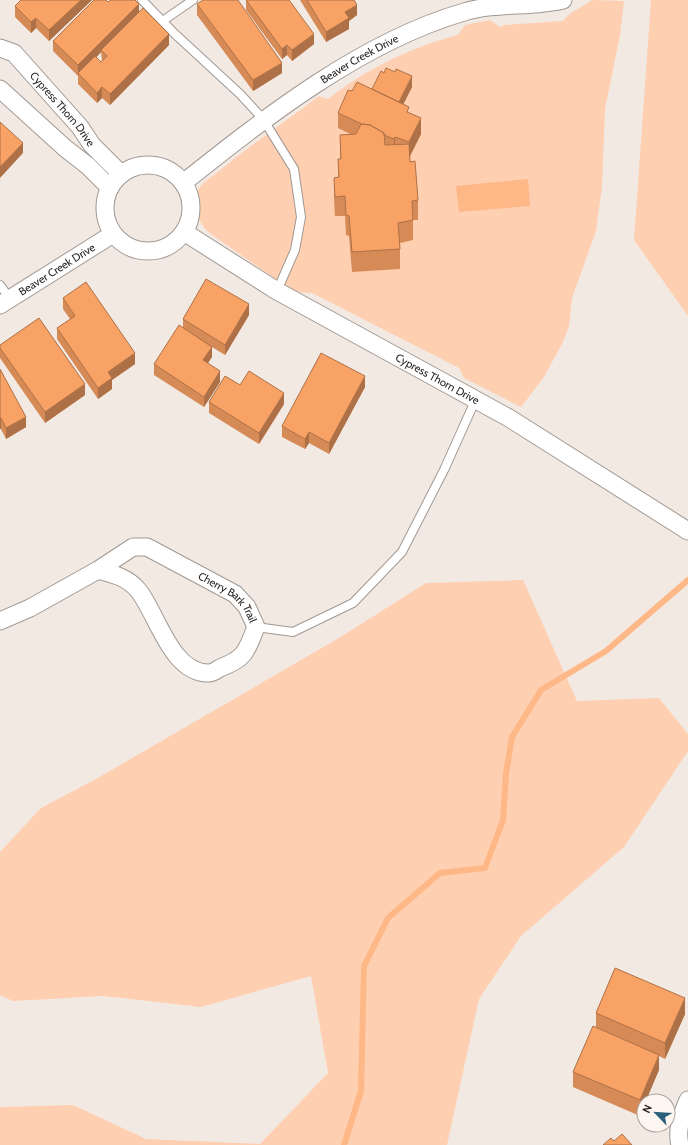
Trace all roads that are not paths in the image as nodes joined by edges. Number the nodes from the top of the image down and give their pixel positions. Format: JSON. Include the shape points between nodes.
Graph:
{"nodes":[{"id":1,"x":142,"y":0,"type":"edge"},
{"id":2,"x":194,"y":0,"type":"edge"},
{"id":3,"x":563,"y":0,"type":"edge"},
{"id":4,"x":164,"y":20,"type":"junction"},
{"id":5,"x":0,"y":48,"type":"edge"},
{"id":6,"x":0,"y":89,"type":"edge"},
{"id":7,"x":263,"y":119,"type":"junction"},
{"id":8,"x":122,"y":174,"type":"junction"},
{"id":9,"x":183,"y":183,"type":"junction"},
{"id":10,"x":110,"y":188,"type":"junction"},
{"id":11,"x":184,"y":232,"type":"junction"},
{"id":12,"x":112,"y":234,"type":"junction"},
{"id":13,"x":0,"y":285,"type":"edge"},
{"id":14,"x":277,"y":291,"type":"junction"},
{"id":15,"x":5,"y":302,"type":"edge"},
{"id":16,"x":475,"y":401,"type":"junction"},
{"id":17,"x":688,"y":531,"type":"edge"},
{"id":18,"x":98,"y":570,"type":"junction"},
{"id":19,"x":0,"y":621,"type":"edge"},
{"id":20,"x":256,"y":627,"type":"junction"},
{"id":21,"x":688,"y":1100,"type":"edge"},
{"id":22,"x":680,"y":1145,"type":"edge"}],
"edges":[{"from":1,"to":4,"type":"lane"},
{"from":2,"to":4,"type":"lane"},
{"from":3,"to":7,"type":"street","name":"Beaver Creek Drive","via":[[547,4],[507,4],[465,12],[425,26],[359,58]]},
{"from":4,"to":7,"type":"lane","via":[[175,34],[240,94]]},
{"from":5,"to":8,"type":"street","name":"Cypress Thorn Drive","via":[[14,54],[80,127],[92,145]]},
{"from":6,"to":10,"type":"street","name":"Cypress Thorn Drive"},
{"from":7,"to":9,"type":"street","name":"Beaver Creek Drive"},
{"from":7,"to":14,"type":"lane","via":[[294,169],[302,217],[295,250]]},
{"from":8,"to":9,"type":"street","via":[[134,167],[161,167],[173,173]]},
{"from":8,"to":10,"type":"street"},
{"from":9,"to":11,"type":"street","via":[[189,195],[191,209]]},
{"from":10,"to":12,"type":"street","via":[[105,213]]},
{"from":11,"to":12,"type":"street","via":[[171,244],[158,250],[143,251],[129,247]]},
{"from":11,"to":14,"type":"street","name":"Cypress Thorn Drive"},
{"from":12,"to":15,"type":"street","name":"Beaver Creek Drive"},
{"from":13,"to":15,"type":"lane"},
{"from":14,"to":16,"type":"street","name":"Cypress Thorn Drive"},
{"from":16,"to":17,"type":"street","name":"Cypress Thorn Drive","via":[[541,438]]},
{"from":16,"to":20,"type":"lane","via":[[444,470],[402,552],[353,603],[292,632]]},
{"from":18,"to":19,"type":"street","name":"Cherry Bark Trail","via":[[30,608]]},
{"from":18,"to":20,"type":"street","name":"Cherry Bark Trail","via":[[133,546],[146,547],[235,594],[247,607]]},
{"from":18,"to":20,"type":"street","name":"Cherry Bark Trail","via":[[122,577],[138,590],[179,660],[192,668],[209,673],[239,660],[249,645]]},
{"from":21,"to":22,"type":"street","via":[[680,1118]]}]}
